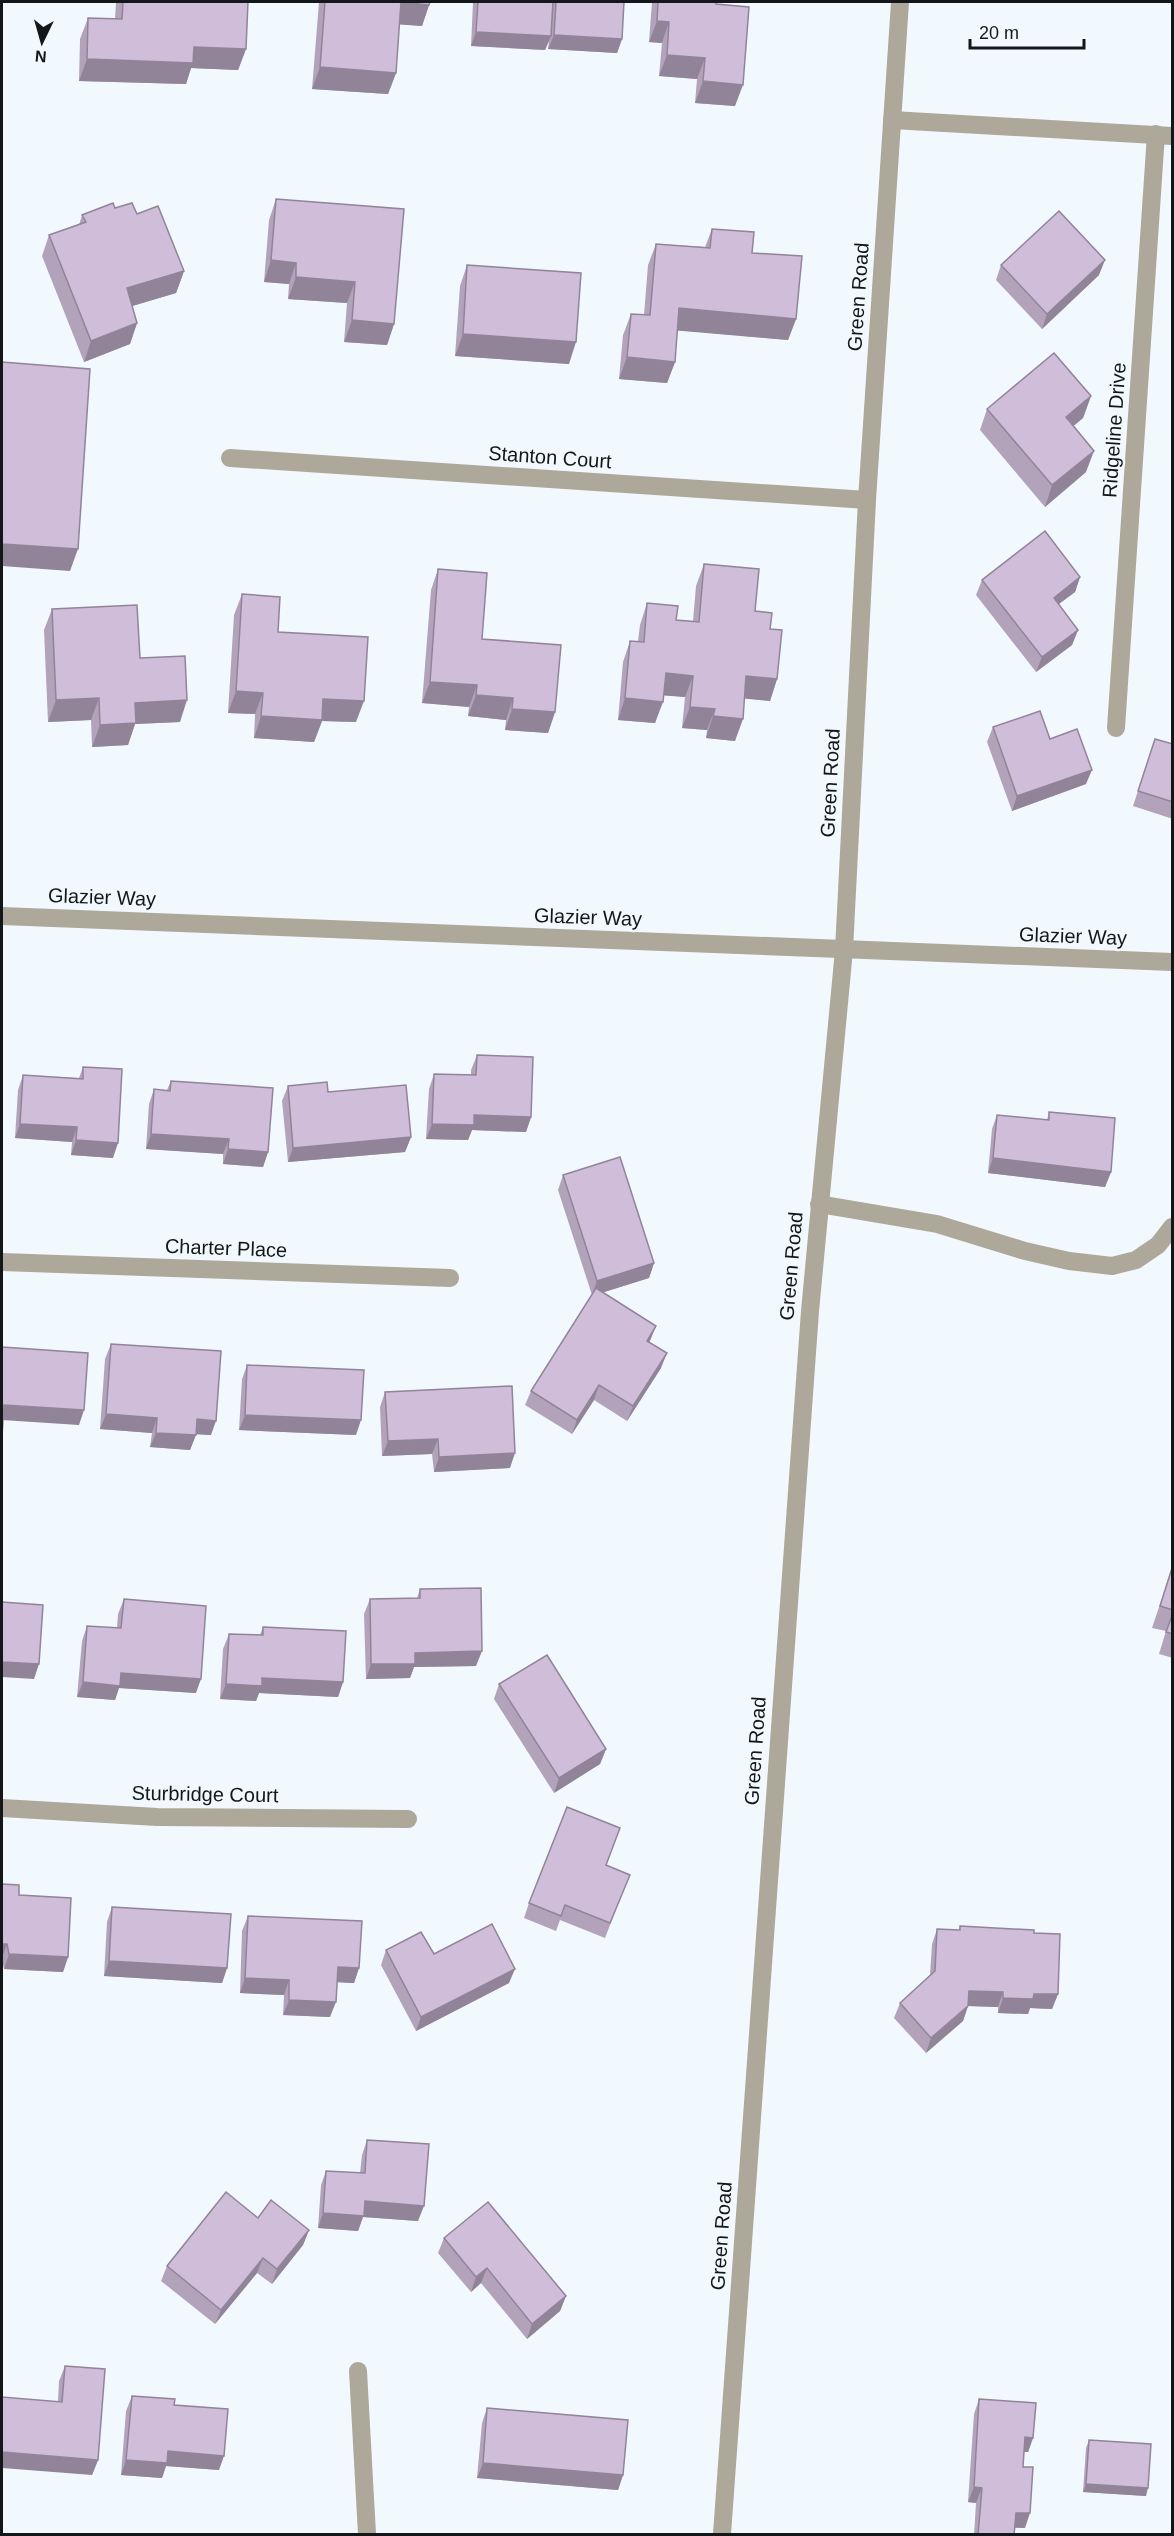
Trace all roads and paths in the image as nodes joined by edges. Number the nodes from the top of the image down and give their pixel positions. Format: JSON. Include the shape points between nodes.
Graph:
{"nodes":[{"id":1,"x":900,"y":2,"type":"edge"},
{"id":2,"x":892,"y":120,"type":"junction"},
{"id":3,"x":1164,"y":135,"type":"edge"},
{"id":4,"x":230,"y":458,"type":"dead end"},
{"id":5,"x":867,"y":500,"type":"junction"},
{"id":6,"x":1116,"y":728,"type":"dead end"},
{"id":7,"x":2,"y":916,"type":"edge"},
{"id":8,"x":844,"y":950,"type":"junction"},
{"id":9,"x":1173,"y":962,"type":"edge"},
{"id":10,"x":819,"y":1204,"type":"junction"},
{"id":11,"x":1173,"y":1227,"type":"edge"},
{"id":12,"x":2,"y":1262,"type":"edge"},
{"id":13,"x":450,"y":1278,"type":"dead end"},
{"id":14,"x":2,"y":1808,"type":"edge"},
{"id":15,"x":408,"y":1819,"type":"dead end"},
{"id":16,"x":358,"y":2371,"type":"dead end"},
{"id":17,"x":367,"y":2535,"type":"edge"},
{"id":18,"x":722,"y":2535,"type":"edge"}],
"edges":[{"from":1,"to":2,"type":"street","name":"Green Road"},
{"from":2,"to":3,"type":"street","name":"Ridgeline Drive"},
{"from":2,"to":5,"type":"street","name":"Green Road"},
{"from":3,"to":6,"type":"street","name":"Ridgeline Drive"},
{"from":4,"to":5,"type":"street","name":"Stanton Court"},
{"from":5,"to":8,"type":"street","name":"Green Road"},
{"from":7,"to":8,"type":"street","name":"Glazier Way"},
{"from":8,"to":9,"type":"street","name":"Glazier Way"},
{"from":8,"to":10,"type":"street","name":"Green Road"},
{"from":10,"to":11,"type":"street","via":[[937,1224],[1025,1251],[1112,1266],[1136,1260],[1158,1245]]},
{"from":10,"to":18,"type":"street","name":"Green Road"},
{"from":12,"to":13,"type":"street","name":"Charter Place"},
{"from":14,"to":15,"type":"street","name":"Sturbridge Court","via":[[157,1816]]},
{"from":16,"to":17,"type":"street"}]}
